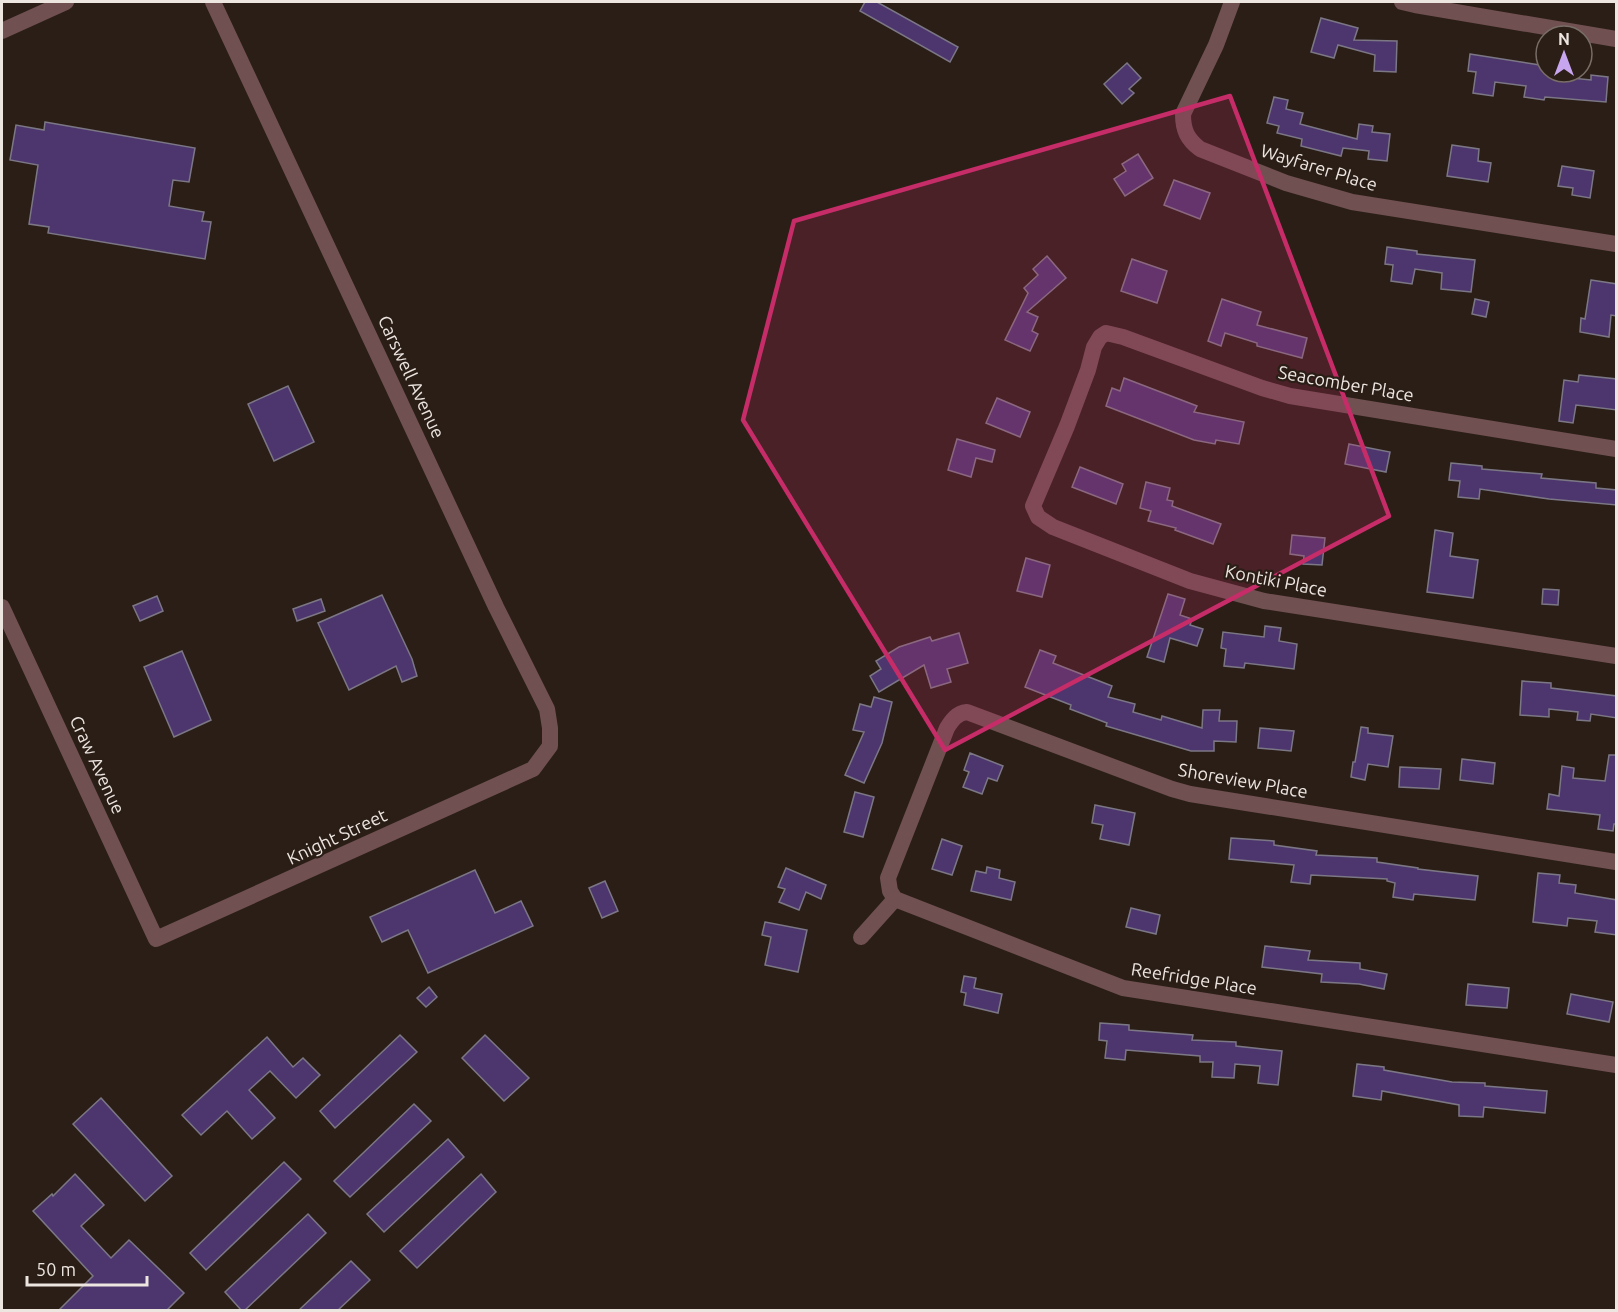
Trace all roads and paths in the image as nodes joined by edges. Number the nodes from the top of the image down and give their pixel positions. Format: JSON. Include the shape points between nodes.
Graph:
{"nodes":[{"id":1,"x":66,"y":2,"type":"edge"},
{"id":2,"x":213,"y":2,"type":"edge"},
{"id":3,"x":1232,"y":2,"type":"edge"},
{"id":4,"x":1402,"y":2,"type":"edge"},
{"id":5,"x":2,"y":31,"type":"edge"},
{"id":6,"x":1617,"y":39,"type":"edge"},
{"id":7,"x":1617,"y":244,"type":"edge"},
{"id":8,"x":1067,"y":426,"type":"joint"},
{"id":9,"x":1617,"y":449,"type":"edge"},
{"id":10,"x":2,"y":607,"type":"edge"},
{"id":11,"x":1617,"y":656,"type":"edge"},
{"id":12,"x":533,"y":769,"type":"joint"},
{"id":13,"x":1617,"y":862,"type":"edge"},
{"id":14,"x":895,"y":899,"type":"junction"},
{"id":15,"x":861,"y":937,"type":"dead end"},
{"id":16,"x":156,"y":939,"type":"joint"},
{"id":17,"x":1617,"y":1065,"type":"edge"}],
"edges":[{"from":1,"to":5,"type":"street"},
{"from":2,"to":12,"type":"street","name":"Carswell Avenue","via":[[547,709],[550,746]]},
{"from":3,"to":7,"type":"street","name":"Wayfarer Place","via":[[1183,114],[1186,134],[1200,148],[1286,183],[1352,202]]},
{"from":4,"to":6,"type":"street"},
{"from":8,"to":9,"type":"street","name":"Seacomber Place","via":[[1094,347],[1106,333],[1290,396]]},
{"from":8,"to":11,"type":"street","name":"Kontiki Place","via":[[1033,506],[1038,517],[1053,527],[1190,582],[1264,601]]},
{"from":10,"to":16,"type":"street","name":"Craw Avenue"},
{"from":12,"to":16,"type":"street","name":"Knight Street"},
{"from":13,"to":14,"type":"street","name":"Shoreview Place","via":[[1190,794],[967,712],[953,719],[947,728],[888,878]]},
{"from":14,"to":15,"type":"street"},
{"from":14,"to":17,"type":"street","name":"Reefridge Place","via":[[1123,988]]}]}
